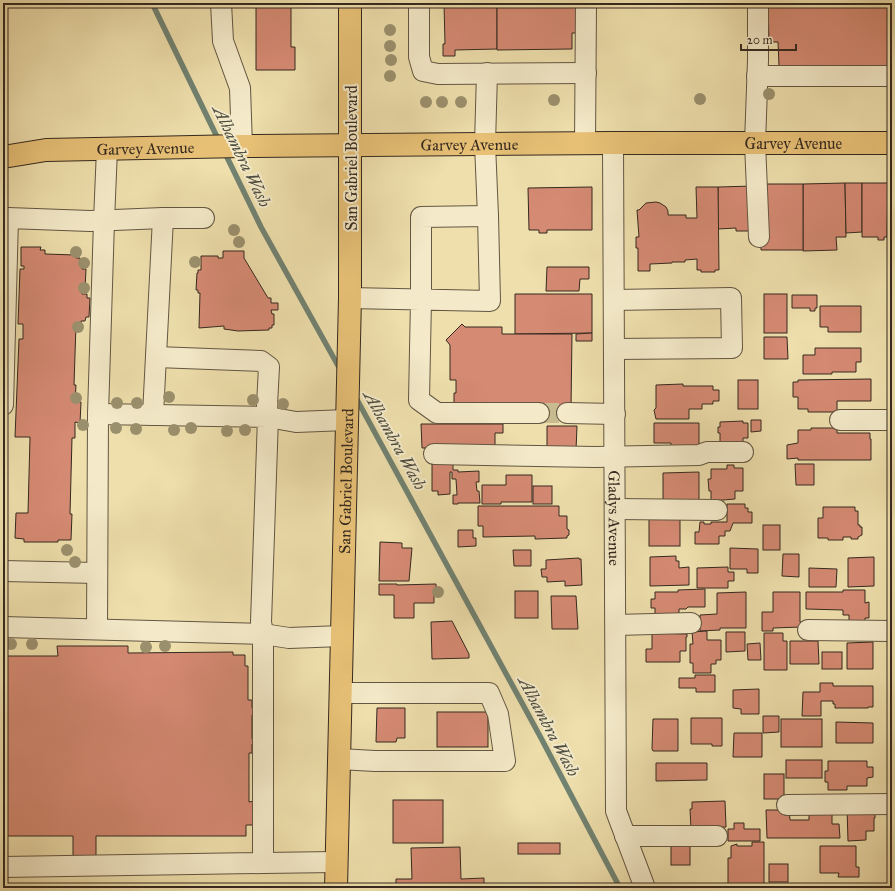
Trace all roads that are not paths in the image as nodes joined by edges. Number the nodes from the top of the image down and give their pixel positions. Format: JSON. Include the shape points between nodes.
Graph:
{"nodes":[{"id":1,"x":222,"y":3,"type":"edge"},
{"id":2,"x":350,"y":3,"type":"edge"},
{"id":3,"x":419,"y":3,"type":"edge"},
{"id":4,"x":586,"y":3,"type":"edge"},
{"id":5,"x":758,"y":3,"type":"edge"},
{"id":6,"x":586,"y":73,"type":"junction"},
{"id":7,"x":487,"y":74,"type":"junction"},
{"id":8,"x":757,"y":76,"type":"junction"},
{"id":9,"x":892,"y":76,"type":"edge"},
{"id":10,"x":613,"y":143,"type":"junction"},
{"id":11,"x":755,"y":143,"type":"junction"},
{"id":12,"x":892,"y":143,"type":"edge"},
{"id":13,"x":3,"y":144,"type":"edge"},
{"id":14,"x":485,"y":144,"type":"junction"},
{"id":15,"x":585,"y":144,"type":"junction"},
{"id":16,"x":244,"y":146,"type":"junction"},
{"id":17,"x":351,"y":146,"type":"junction"},
{"id":18,"x":107,"y":149,"type":"junction"},
{"id":19,"x":46,"y":150,"type":"junction"},
{"id":20,"x":3,"y":157,"type":"edge"},
{"id":21,"x":488,"y":216,"type":"junction"},
{"id":22,"x":162,"y":218,"type":"junction"},
{"id":23,"x":204,"y":218,"type":"dead end"},
{"id":24,"x":104,"y":221,"type":"junction"},
{"id":25,"x":760,"y":237,"type":"dead end"},
{"id":26,"x":350,"y":298,"type":"junction"},
{"id":27,"x":421,"y":299,"type":"junction"},
{"id":28,"x":614,"y":300,"type":"junction"},
{"id":29,"x":614,"y":350,"type":"junction"},
{"id":30,"x":156,"y":357,"type":"junction"},
{"id":31,"x":3,"y":405,"type":"edge"},
{"id":32,"x":539,"y":413,"type":"tunnel mouth"},
{"id":33,"x":567,"y":413,"type":"tunnel mouth"},
{"id":34,"x":98,"y":414,"type":"junction"},
{"id":35,"x":615,"y":414,"type":"junction"},
{"id":36,"x":153,"y":415,"type":"junction"},
{"id":37,"x":268,"y":417,"type":"junction"},
{"id":38,"x":840,"y":420,"type":"dead end"},
{"id":39,"x":892,"y":420,"type":"edge"},
{"id":40,"x":347,"y":424,"type":"junction"},
{"id":41,"x":743,"y":452,"type":"dead end"},
{"id":42,"x":434,"y":454,"type":"dead end"},
{"id":43,"x":615,"y":456,"type":"junction"},
{"id":44,"x":616,"y":509,"type":"junction"},
{"id":45,"x":717,"y":510,"type":"dead end"},
{"id":46,"x":3,"y":571,"type":"edge"},
{"id":47,"x":97,"y":574,"type":"junction"},
{"id":48,"x":691,"y":623,"type":"dead end"},
{"id":49,"x":616,"y":625,"type":"junction"},
{"id":50,"x":3,"y":627,"type":"edge"},
{"id":51,"x":96,"y":629,"type":"junction"},
{"id":52,"x":808,"y":630,"type":"dead end"},
{"id":53,"x":892,"y":631,"type":"edge"},
{"id":54,"x":262,"y":634,"type":"junction"},
{"id":55,"x":342,"y":636,"type":"junction"},
{"id":56,"x":340,"y":693,"type":"junction"},
{"id":57,"x":339,"y":759,"type":"junction"},
{"id":58,"x":892,"y":804,"type":"edge"},
{"id":59,"x":787,"y":805,"type":"dead end"},
{"id":60,"x":625,"y":836,"type":"junction"},
{"id":61,"x":717,"y":836,"type":"dead end"},
{"id":62,"x":336,"y":862,"type":"junction"},
{"id":63,"x":263,"y":863,"type":"junction"},
{"id":64,"x":3,"y":867,"type":"edge"},
{"id":65,"x":336,"y":888,"type":"edge"},
{"id":66,"x":645,"y":888,"type":"edge"}],
"edges":[{"from":1,"to":16,"type":"street","via":[[223,41],[240,88]]},
{"from":2,"to":17,"type":"main road","name":"San Gabriel Boulevard"},
{"from":3,"to":7,"type":"street","via":[[419,57],[423,71],[438,74]]},
{"from":4,"to":6,"type":"street"},
{"from":5,"to":8,"type":"street"},
{"from":6,"to":7,"type":"street"},
{"from":6,"to":15,"type":"street"},
{"from":7,"to":14,"type":"street"},
{"from":8,"to":9,"type":"street"},
{"from":8,"to":11,"type":"street"},
{"from":10,"to":11,"type":"main road","name":"Garvey Avenue"},
{"from":10,"to":15,"type":"main road","name":"Garvey Avenue"},
{"from":10,"to":28,"type":"street","name":"Gladys Avenue"},
{"from":11,"to":12,"type":"main road","name":"Garvey Avenue"},
{"from":11,"to":25,"type":"street"},
{"from":13,"to":19,"type":"main road","name":"Garvey Avenue"},
{"from":14,"to":15,"type":"main road","name":"Garvey Avenue"},
{"from":14,"to":17,"type":"main road","name":"Garvey Avenue"},
{"from":14,"to":21,"type":"street"},
{"from":16,"to":17,"type":"main road","name":"Garvey Avenue"},
{"from":16,"to":18,"type":"main road","name":"Garvey Avenue"},
{"from":17,"to":26,"type":"main road","name":"San Gabriel Boulevard"},
{"from":18,"to":19,"type":"main road","name":"Garvey Avenue"},
{"from":18,"to":24,"type":"street"},
{"from":19,"to":20,"type":"main road","name":"Garvey Avenue"},
{"from":21,"to":27,"type":"street","via":[[421,217]]},
{"from":21,"to":27,"type":"street","via":[[490,301]]},
{"from":22,"to":23,"type":"street"},
{"from":22,"to":24,"type":"street"},
{"from":22,"to":30,"type":"street"},
{"from":24,"to":31,"type":"street","via":[[8,218]]},
{"from":24,"to":34,"type":"street"},
{"from":26,"to":27,"type":"street"},
{"from":26,"to":40,"type":"main road","name":"San Gabriel Boulevard"},
{"from":27,"to":32,"type":"street","via":[[418,400],[437,413]]},
{"from":28,"to":29,"type":"street","name":"Gladys Avenue"},
{"from":28,"to":29,"type":"street","via":[[731,298],[732,348]]},
{"from":29,"to":35,"type":"street","name":"Gladys Avenue"},
{"from":30,"to":36,"type":"street"},
{"from":30,"to":37,"type":"street","via":[[261,360],[269,367]]},
{"from":33,"to":35,"type":"street"},
{"from":34,"to":36,"type":"street"},
{"from":34,"to":47,"type":"street"},
{"from":35,"to":43,"type":"street","name":"Gladys Avenue"},
{"from":36,"to":37,"type":"street"},
{"from":37,"to":40,"type":"street","via":[[296,422]]},
{"from":37,"to":54,"type":"street"},
{"from":38,"to":39,"type":"street"},
{"from":40,"to":55,"type":"main road","name":"San Gabriel Boulevard"},
{"from":41,"to":43,"type":"street","via":[[707,452],[699,456]]},
{"from":42,"to":43,"type":"street"},
{"from":43,"to":44,"type":"street","name":"Gladys Avenue"},
{"from":44,"to":45,"type":"street"},
{"from":44,"to":49,"type":"street","name":"Gladys Avenue"},
{"from":46,"to":47,"type":"street"},
{"from":47,"to":51,"type":"street"},
{"from":48,"to":49,"type":"street"},
{"from":49,"to":60,"type":"street","name":"Gladys Avenue","via":[[616,811]]},
{"from":50,"to":51,"type":"street"},
{"from":51,"to":54,"type":"street"},
{"from":52,"to":53,"type":"street"},
{"from":54,"to":55,"type":"street","via":[[289,638]]},
{"from":54,"to":63,"type":"street"},
{"from":55,"to":56,"type":"main road","name":"San Gabriel Boulevard"},
{"from":56,"to":57,"type":"main road","name":"San Gabriel Boulevard"},
{"from":56,"to":57,"type":"street","via":[[489,693],[498,714],[505,761]]},
{"from":57,"to":62,"type":"main road","name":"San Gabriel Boulevard"},
{"from":58,"to":59,"type":"street"},
{"from":60,"to":61,"type":"street"},
{"from":60,"to":66,"type":"street","name":"Gladys Avenue"},
{"from":62,"to":63,"type":"street"},
{"from":62,"to":65,"type":"main road","name":"San Gabriel Boulevard"},
{"from":63,"to":64,"type":"street"}]}
